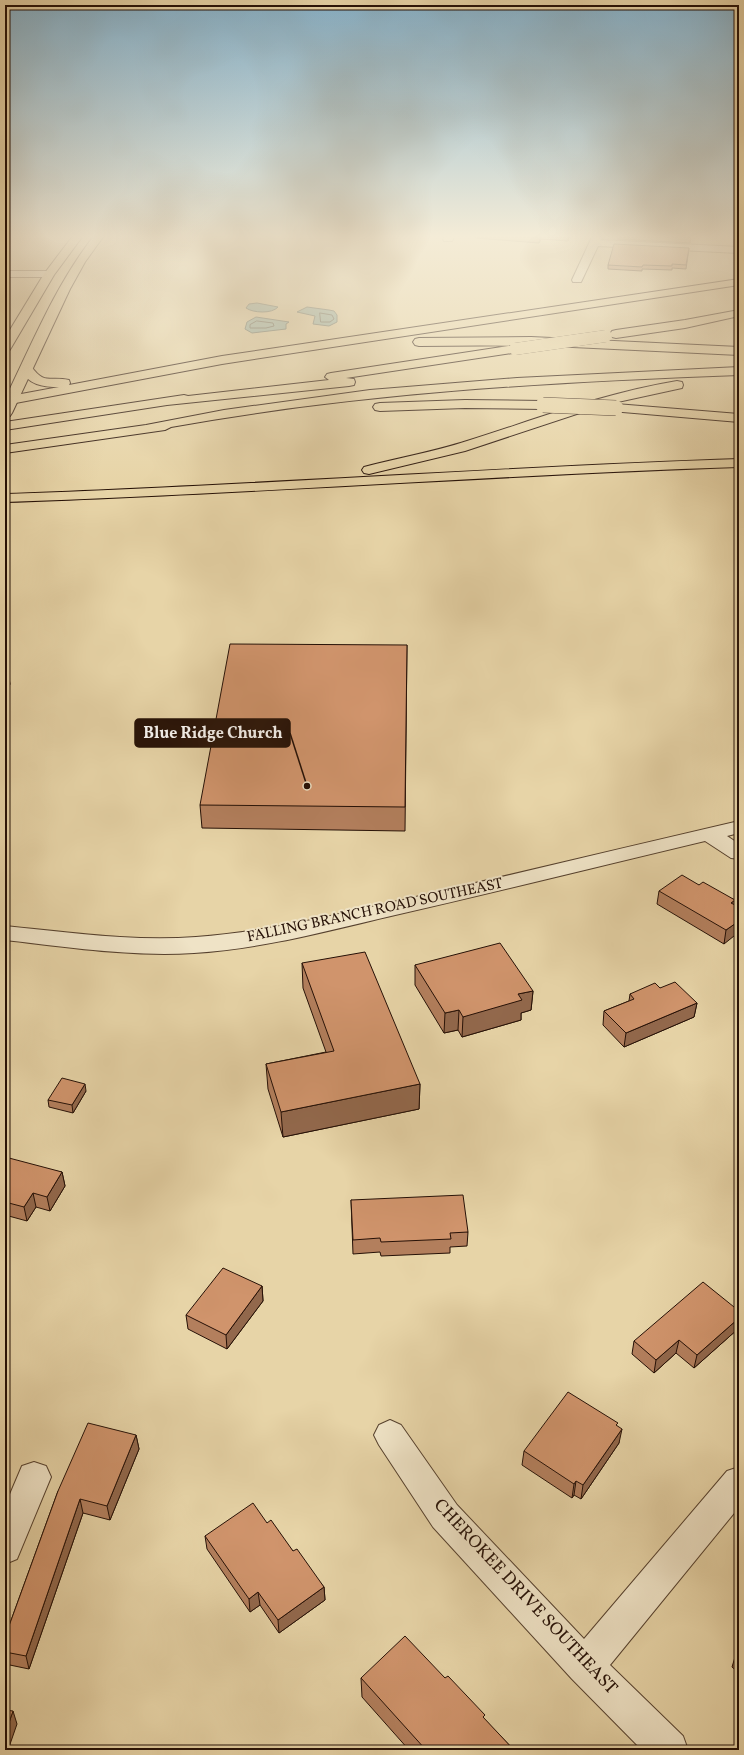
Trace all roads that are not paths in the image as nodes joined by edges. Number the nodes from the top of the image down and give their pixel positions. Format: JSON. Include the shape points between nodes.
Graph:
{"nodes":[{"id":1,"x":22,"y":319,"type":"edge"},
{"id":2,"x":50,"y":319,"type":"edge"},
{"id":3,"x":497,"y":319,"type":"edge"},
{"id":4,"x":710,"y":319,"type":"edge"},
{"id":5,"x":5,"y":348,"type":"edge"},
{"id":6,"x":286,"y":351,"type":"junction"},
{"id":7,"x":739,"y":351,"type":"edge"},
{"id":8,"x":739,"y":360,"type":"edge"},
{"id":9,"x":543,"y":368,"type":"dead end"},
{"id":10,"x":27,"y":369,"type":"junction"},
{"id":11,"x":739,"y":372,"type":"edge"},
{"id":12,"x":432,"y":374,"type":"dead end"},
{"id":13,"x":739,"y":376,"type":"edge"},
{"id":14,"x":127,"y":377,"type":"junction"},
{"id":15,"x":8,"y":400,"type":"edge"},
{"id":16,"x":169,"y":402,"type":"junction"},
{"id":17,"x":5,"y":413,"type":"edge"},
{"id":18,"x":739,"y":418,"type":"edge"},
{"id":19,"x":5,"y":426,"type":"edge"},
{"id":20,"x":151,"y":427,"type":"junction"},
{"id":21,"x":5,"y":449,"type":"edge"},
{"id":22,"x":739,"y":463,"type":"edge"},
{"id":23,"x":264,"y":487,"type":"junction"},
{"id":24,"x":51,"y":497,"type":"junction"},
{"id":25,"x":5,"y":498,"type":"edge"},
{"id":26,"x":5,"y":506,"type":"edge"},
{"id":27,"x":739,"y":827,"type":"edge"},
{"id":28,"x":708,"y":834,"type":"junction"},
{"id":29,"x":739,"y":853,"type":"edge"},
{"id":30,"x":5,"y":933,"type":"edge"},
{"id":31,"x":390,"y":1435,"type":"dead end"},
{"id":32,"x":34,"y":1477,"type":"dead end"},
{"id":33,"x":739,"y":1482,"type":"edge"},
{"id":34,"x":5,"y":1547,"type":"edge"},
{"id":35,"x":585,"y":1666,"type":"junction"},
{"id":36,"x":670,"y":1750,"type":"edge"}],
"edges":[{"from":1,"to":5,"type":"main road"},
{"from":2,"to":10,"type":"main road"},
{"from":3,"to":6,"type":"main road"},
{"from":4,"to":16,"type":"main road","bridge":true},
{"from":6,"to":7,"type":"main road","via":[[389,343],[484,340],[604,343]]},
{"from":6,"to":14,"type":"main road"},
{"from":8,"to":9,"type":"main road"},
{"from":10,"to":14,"type":"main road","via":[[34,379],[51,383]]},
{"from":10,"to":15,"type":"main road"},
{"from":11,"to":20,"type":"main road","via":[[566,379],[402,391],[216,414]]},
{"from":12,"to":16,"type":"main road"},
{"from":13,"to":23,"type":"main road","via":[[622,395],[434,456],[350,474]]},
{"from":14,"to":15,"type":"main road"},
{"from":15,"to":17,"type":"main road"},
{"from":16,"to":19,"type":"main road"},
{"from":18,"to":20,"type":"main road","bridge":true,"via":[[616,408],[465,404],[268,415]]},
{"from":20,"to":21,"type":"main road"},
{"from":22,"to":23,"type":"main road","via":[[592,468]]},
{"from":23,"to":24,"type":"main road"},
{"from":24,"to":25,"type":"main road"},
{"from":24,"to":26,"type":"main road"},
{"from":27,"to":28,"type":"street","name":"FALLING BRANCH ROAD SOUTHEAST"},
{"from":28,"to":29,"type":"street"},
{"from":28,"to":30,"type":"street","name":"FALLING BRANCH ROAD SOUTHEAST","via":[[456,895],[255,937],[196,945],[137,946]]},
{"from":31,"to":35,"type":"street","name":"CHEROKEE DRIVE SOUTHEAST","via":[[445,1516]]},
{"from":32,"to":34,"type":"street"},
{"from":33,"to":35,"type":"street"},
{"from":35,"to":36,"type":"street","name":"CHEROKEE DRIVE SOUTHEAST"}]}
